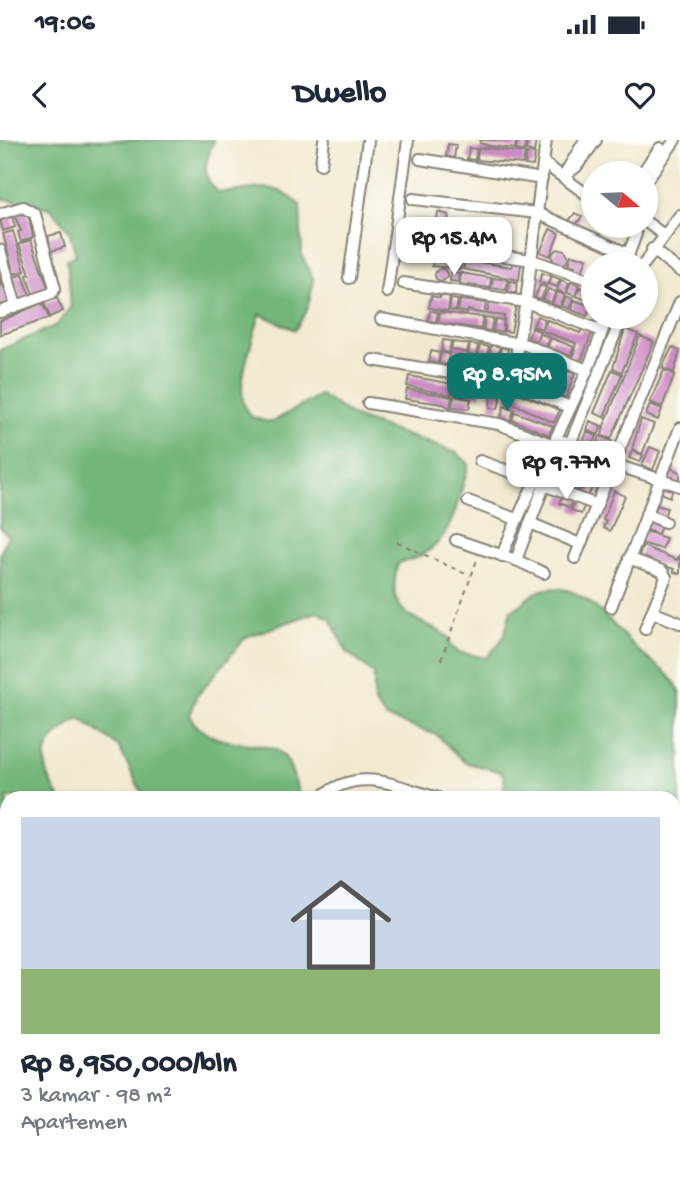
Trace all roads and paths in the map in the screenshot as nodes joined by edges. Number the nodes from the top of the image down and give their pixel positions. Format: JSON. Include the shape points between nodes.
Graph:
{"nodes":[{"id":1,"x":324,"y":140,"type":"edge"},
{"id":2,"x":368,"y":140,"type":"edge"},
{"id":3,"x":408,"y":140,"type":"edge"},
{"id":4,"x":546,"y":140,"type":"edge"},
{"id":5,"x":585,"y":140,"type":"edge"},
{"id":6,"x":596,"y":140,"type":"edge"},
{"id":7,"x":666,"y":140,"type":"edge"},
{"id":8,"x":674,"y":140,"type":"edge"},
{"id":9,"x":420,"y":159,"type":"dead end"},
{"id":10,"x":651,"y":161,"type":"edge"},
{"id":11,"x":658,"y":163,"type":"edge"},
{"id":12,"x":321,"y":164,"type":"dead end"},
{"id":13,"x":545,"y":164,"type":"junction"},
{"id":14,"x":563,"y":177,"type":"junction"},
{"id":15,"x":542,"y":179,"type":"junction"},
{"id":16,"x":581,"y":190,"type":"edge"},
{"id":17,"x":413,"y":199,"type":"dead end"},
{"id":18,"x":0,"y":214,"type":"edge"},
{"id":19,"x":537,"y":214,"type":"junction"},
{"id":20,"x":680,"y":215,"type":"edge"},
{"id":21,"x":658,"y":231,"type":"edge"},
{"id":22,"x":664,"y":235,"type":"junction"},
{"id":23,"x":406,"y":242,"type":"dead end"},
{"id":24,"x":652,"y":249,"type":"junction"},
{"id":25,"x":0,"y":250,"type":"edge"},
{"id":26,"x":613,"y":252,"type":"edge"},
{"id":27,"x":650,"y":252,"type":"edge"},
{"id":28,"x":532,"y":260,"type":"junction"},
{"id":29,"x":680,"y":271,"type":"edge"},
{"id":30,"x":581,"y":277,"type":"edge"},
{"id":31,"x":349,"y":278,"type":"dead end"},
{"id":32,"x":403,"y":283,"type":"dead end"},
{"id":33,"x":387,"y":292,"type":"dead end"},
{"id":34,"x":526,"y":302,"type":"junction"},
{"id":35,"x":680,"y":302,"type":"edge"},
{"id":36,"x":16,"y":306,"type":"junction"},
{"id":37,"x":0,"y":312,"type":"edge"},
{"id":38,"x":381,"y":319,"type":"dead end"},
{"id":39,"x":617,"y":329,"type":"edge"},
{"id":40,"x":602,"y":331,"type":"joint"},
{"id":41,"x":519,"y":343,"type":"junction"},
{"id":42,"x":373,"y":359,"type":"dead end"},
{"id":43,"x":587,"y":370,"type":"junction"},
{"id":44,"x":511,"y":383,"type":"junction"},
{"id":45,"x":368,"y":402,"type":"dead end"},
{"id":46,"x":570,"y":407,"type":"junction"},
{"id":47,"x":680,"y":428,"type":"edge"},
{"id":48,"x":553,"y":440,"type":"junction"},
{"id":49,"x":569,"y":444,"type":"junction"},
{"id":50,"x":677,"y":444,"type":"edge"},
{"id":51,"x":480,"y":461,"type":"dead end"},
{"id":52,"x":613,"y":464,"type":"junction"},
{"id":53,"x":660,"y":477,"type":"junction"},
{"id":54,"x":533,"y":480,"type":"junction"},
{"id":55,"x":680,"y":486,"type":"edge"},
{"id":56,"x":552,"y":488,"type":"junction"},
{"id":57,"x":468,"y":501,"type":"dead end"},
{"id":58,"x":597,"y":505,"type":"junction"},
{"id":59,"x":646,"y":514,"type":"junction"},
{"id":60,"x":516,"y":519,"type":"junction"},
{"id":61,"x":665,"y":522,"type":"dead end"},
{"id":62,"x":530,"y":523,"type":"junction"},
{"id":63,"x":456,"y":540,"type":"dead end"},
{"id":64,"x":397,"y":542,"type":"dead end"},
{"id":65,"x":580,"y":544,"type":"junction"},
{"id":66,"x":482,"y":550,"type":"junction"},
{"id":67,"x":502,"y":556,"type":"junction"},
{"id":68,"x":575,"y":558,"type":"dead end"},
{"id":69,"x":629,"y":558,"type":"junction"},
{"id":70,"x":516,"y":560,"type":"junction"},
{"id":71,"x":544,"y":573,"type":"dead end"},
{"id":72,"x":471,"y":576,"type":"junction"},
{"id":73,"x":611,"y":607,"type":"dead end"},
{"id":74,"x":652,"y":612,"type":"junction"},
{"id":75,"x":680,"y":623,"type":"edge"},
{"id":76,"x":645,"y":629,"type":"dead end"},
{"id":77,"x":441,"y":660,"type":"dead end"},
{"id":78,"x":330,"y":791,"type":"edge"},
{"id":79,"x":412,"y":791,"type":"edge"}],
"edges":[{"from":1,"to":12,"type":"street"},
{"from":2,"to":31,"type":"street"},
{"from":3,"to":33,"type":"street"},
{"from":4,"to":13,"type":"street"},
{"from":5,"to":14,"type":"street"},
{"from":6,"to":14,"type":"street"},
{"from":7,"to":10,"type":"street"},
{"from":8,"to":11,"type":"street"},
{"from":9,"to":15,"type":"street"},
{"from":13,"to":14,"type":"street"},
{"from":13,"to":15,"type":"street"},
{"from":14,"to":16,"type":"street"},
{"from":15,"to":19,"type":"street"},
{"from":17,"to":19,"type":"street"},
{"from":18,"to":36,"type":"street","via":[[23,207],[36,214],[55,282],[52,293]]},
{"from":19,"to":26,"type":"street"},
{"from":19,"to":28,"type":"street"},
{"from":20,"to":22,"type":"street"},
{"from":21,"to":22,"type":"street"},
{"from":22,"to":24,"type":"street"},
{"from":23,"to":28,"type":"street"},
{"from":24,"to":27,"type":"street"},
{"from":24,"to":29,"type":"street"},
{"from":25,"to":36,"type":"street"},
{"from":28,"to":30,"type":"street"},
{"from":28,"to":34,"type":"street"},
{"from":32,"to":34,"type":"street"},
{"from":34,"to":40,"type":"street"},
{"from":34,"to":41,"type":"street"},
{"from":35,"to":52,"type":"street"},
{"from":36,"to":37,"type":"street"},
{"from":38,"to":41,"type":"street"},
{"from":39,"to":49,"type":"street"},
{"from":40,"to":43,"type":"street"},
{"from":41,"to":43,"type":"street"},
{"from":41,"to":44,"type":"street"},
{"from":42,"to":44,"type":"street"},
{"from":43,"to":46,"type":"street"},
{"from":44,"to":46,"type":"street"},
{"from":45,"to":48,"type":"street","via":[[499,424]]},
{"from":46,"to":48,"type":"street"},
{"from":47,"to":50,"type":"street"},
{"from":48,"to":49,"type":"street"},
{"from":48,"to":54,"type":"street"},
{"from":49,"to":52,"type":"street"},
{"from":49,"to":56,"type":"street"},
{"from":50,"to":53,"type":"street"},
{"from":51,"to":54,"type":"street"},
{"from":52,"to":53,"type":"street"},
{"from":52,"to":58,"type":"street"},
{"from":53,"to":55,"type":"street"},
{"from":53,"to":59,"type":"street"},
{"from":54,"to":60,"type":"street"},
{"from":56,"to":58,"type":"street"},
{"from":56,"to":62,"type":"street","via":[[544,486]]},
{"from":57,"to":60,"type":"street"},
{"from":58,"to":65,"type":"street"},
{"from":59,"to":61,"type":"street"},
{"from":59,"to":69,"type":"street"},
{"from":60,"to":67,"type":"street"},
{"from":62,"to":65,"type":"street"},
{"from":62,"to":70,"type":"street"},
{"from":63,"to":66,"type":"street"},
{"from":64,"to":72,"type":"path"},
{"from":65,"to":68,"type":"street"},
{"from":66,"to":67,"type":"street"},
{"from":66,"to":72,"type":"path"},
{"from":67,"to":70,"type":"street"},
{"from":69,"to":73,"type":"street"},
{"from":69,"to":74,"type":"street","via":[[665,575]]},
{"from":70,"to":71,"type":"street"},
{"from":72,"to":77,"type":"path"},
{"from":74,"to":75,"type":"street"},
{"from":74,"to":76,"type":"street"},
{"from":78,"to":79,"type":"street","via":[[362,778]]}]}
